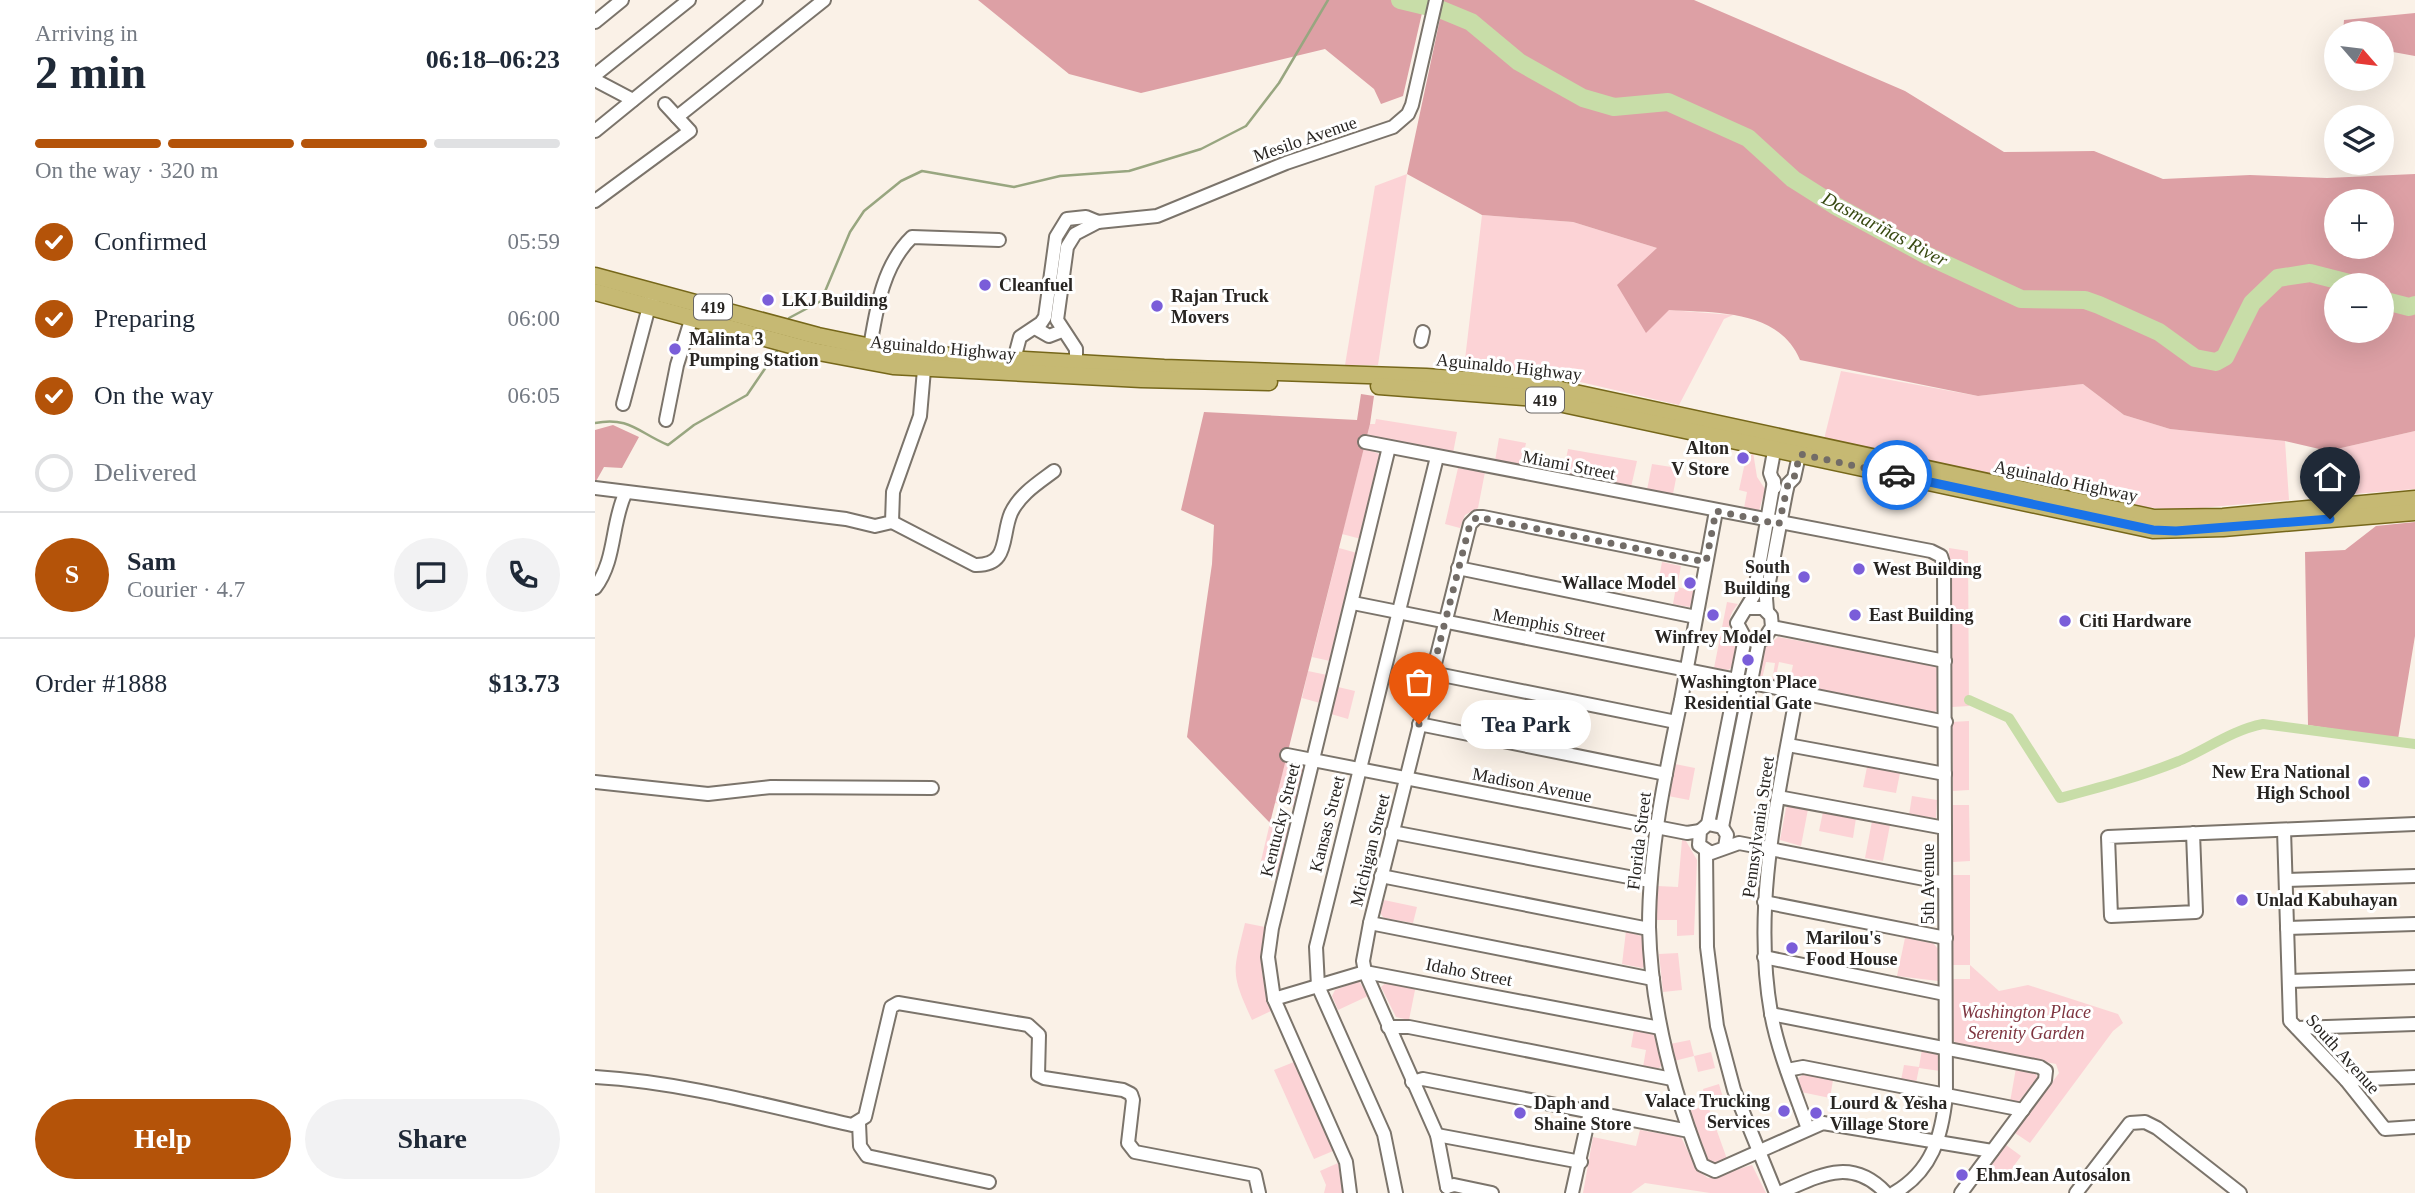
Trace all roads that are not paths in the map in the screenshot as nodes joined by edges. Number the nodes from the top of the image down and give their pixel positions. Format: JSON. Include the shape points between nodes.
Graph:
{"nodes":[{"id":1,"x":622,"y":0,"type":"edge"},
{"id":2,"x":689,"y":0,"type":"edge"},
{"id":3,"x":756,"y":0,"type":"edge"},
{"id":4,"x":824,"y":0,"type":"edge"},
{"id":5,"x":1436,"y":0,"type":"edge"},
{"id":6,"x":595,"y":22,"type":"edge"},
{"id":7,"x":595,"y":78,"type":"edge"},
{"id":8,"x":633,"y":100,"type":"junction"},
{"id":9,"x":665,"y":104,"type":"dead end"},
{"id":10,"x":677,"y":117,"type":"junction"},
{"id":11,"x":595,"y":131,"type":"edge"},
{"id":12,"x":595,"y":201,"type":"edge"},
{"id":13,"x":999,"y":240,"type":"dead end"},
{"id":14,"x":595,"y":276,"type":"edge"},
{"id":15,"x":595,"y":292,"type":"edge"},
{"id":16,"x":651,"y":298,"type":"junction"},
{"id":17,"x":1054,"y":300,"type":"junction"},
{"id":18,"x":692,"y":317,"type":"junction"},
{"id":19,"x":1035,"y":328,"type":"junction"},
{"id":20,"x":1062,"y":331,"type":"junction"},
{"id":21,"x":869,"y":355,"type":"junction"},
{"id":22,"x":924,"y":362,"type":"junction"},
{"id":23,"x":1012,"y":367,"type":"junction"},
{"id":24,"x":1076,"y":370,"type":"junction"},
{"id":25,"x":623,"y":404,"type":"dead end"},
{"id":26,"x":666,"y":420,"type":"dead end"},
{"id":27,"x":1365,"y":442,"type":"dead end"},
{"id":28,"x":1776,"y":443,"type":"junction"},
{"id":29,"x":1389,"y":447,"type":"junction"},
{"id":30,"x":1801,"y":448,"type":"junction"},
{"id":31,"x":1437,"y":457,"type":"junction"},
{"id":32,"x":1055,"y":471,"type":"dead end"},
{"id":33,"x":1788,"y":484,"type":"junction"},
{"id":34,"x":595,"y":488,"type":"edge"},
{"id":35,"x":1774,"y":491,"type":"junction"},
{"id":36,"x":625,"y":494,"type":"junction"},
{"id":37,"x":2415,"y":499,"type":"edge"},
{"id":38,"x":2053,"y":504,"type":"junction"},
{"id":39,"x":1716,"y":511,"type":"junction"},
{"id":40,"x":2415,"y":512,"type":"edge"},
{"id":41,"x":892,"y":522,"type":"junction"},
{"id":42,"x":1773,"y":523,"type":"junction"},
{"id":43,"x":1941,"y":556,"type":"joint"},
{"id":44,"x":1706,"y":562,"type":"junction"},
{"id":45,"x":1458,"y":568,"type":"junction"},
{"id":46,"x":595,"y":588,"type":"edge"},
{"id":47,"x":1353,"y":603,"type":"junction"},
{"id":48,"x":1747,"y":608,"type":"junction"},
{"id":49,"x":1767,"y":611,"type":"junction"},
{"id":50,"x":1398,"y":612,"type":"junction"},
{"id":51,"x":1696,"y":617,"type":"junction"},
{"id":52,"x":1445,"y":622,"type":"junction"},
{"id":53,"x":1772,"y":627,"type":"junction"},
{"id":54,"x":1745,"y":638,"type":"junction"},
{"id":55,"x":1759,"y":641,"type":"junction"},
{"id":56,"x":1945,"y":661,"type":"junction"},
{"id":57,"x":1686,"y":671,"type":"junction"},
{"id":58,"x":1432,"y":673,"type":"junction"},
{"id":59,"x":1744,"y":681,"type":"junction"},
{"id":60,"x":1797,"y":692,"type":"junction"},
{"id":61,"x":1676,"y":722,"type":"junction"},
{"id":62,"x":1946,"y":722,"type":"junction"},
{"id":63,"x":1419,"y":724,"type":"junction"},
{"id":64,"x":1788,"y":745,"type":"junction"},
{"id":65,"x":1287,"y":755,"type":"dead end"},
{"id":66,"x":1313,"y":760,"type":"junction"},
{"id":67,"x":1359,"y":769,"type":"junction"},
{"id":68,"x":1666,"y":774,"type":"junction"},
{"id":69,"x":1945,"y":774,"type":"junction"},
{"id":70,"x":1405,"y":778,"type":"junction"},
{"id":71,"x":595,"y":782,"type":"edge"},
{"id":72,"x":932,"y":788,"type":"dead end"},
{"id":73,"x":1778,"y":797,"type":"junction"},
{"id":74,"x":2415,"y":824,"type":"edge"},
{"id":75,"x":1655,"y":827,"type":"junction"},
{"id":76,"x":1945,"y":828,"type":"junction"},
{"id":77,"x":2284,"y":830,"type":"junction"},
{"id":78,"x":1392,"y":832,"type":"junction"},
{"id":79,"x":1698,"y":832,"type":"junction"},
{"id":80,"x":2193,"y":833,"type":"junction"},
{"id":81,"x":1717,"y":846,"type":"junction"},
{"id":82,"x":1769,"y":849,"type":"junction"},
{"id":83,"x":1381,"y":876,"type":"junction"},
{"id":84,"x":2415,"y":876,"type":"edge"},
{"id":85,"x":2286,"y":880,"type":"junction"},
{"id":86,"x":1650,"y":881,"type":"junction"},
{"id":87,"x":1945,"y":883,"type":"junction"},
{"id":88,"x":1764,"y":902,"type":"junction"},
{"id":89,"x":1370,"y":923,"type":"junction"},
{"id":90,"x":2415,"y":923,"type":"edge"},
{"id":91,"x":2287,"y":928,"type":"junction"},
{"id":92,"x":1649,"y":929,"type":"junction"},
{"id":93,"x":1946,"y":938,"type":"junction"},
{"id":94,"x":1764,"y":957,"type":"junction"},
{"id":95,"x":1365,"y":972,"type":"junction"},
{"id":96,"x":2415,"y":977,"type":"edge"},
{"id":97,"x":1653,"y":979,"type":"junction"},
{"id":98,"x":2289,"y":981,"type":"junction"},
{"id":99,"x":1318,"y":986,"type":"junction"},
{"id":100,"x":1945,"y":994,"type":"junction"},
{"id":101,"x":1274,"y":999,"type":"junction"},
{"id":102,"x":1771,"y":1014,"type":"junction"},
{"id":103,"x":2415,"y":1024,"type":"edge"},
{"id":104,"x":1388,"y":1027,"type":"junction"},
{"id":105,"x":1660,"y":1027,"type":"junction"},
{"id":106,"x":2297,"y":1028,"type":"junction"},
{"id":107,"x":1945,"y":1048,"type":"junction"},
{"id":108,"x":1787,"y":1070,"type":"junction"},
{"id":109,"x":595,"y":1077,"type":"edge"},
{"id":110,"x":2415,"y":1077,"type":"edge"},
{"id":111,"x":1672,"y":1079,"type":"junction"},
{"id":112,"x":2346,"y":1080,"type":"junction"},
{"id":113,"x":1412,"y":1083,"type":"junction"},
{"id":114,"x":1946,"y":1095,"type":"junction"},
{"id":115,"x":2023,"y":1110,"type":"junction"},
{"id":116,"x":1590,"y":1112,"type":"junction"},
{"id":117,"x":859,"y":1123,"type":"junction"},
{"id":118,"x":2415,"y":1127,"type":"edge"},
{"id":119,"x":1808,"y":1129,"type":"junction"},
{"id":120,"x":1689,"y":1131,"type":"junction"},
{"id":121,"x":1437,"y":1135,"type":"junction"},
{"id":122,"x":1939,"y":1142,"type":"junction"},
{"id":123,"x":1757,"y":1152,"type":"junction"},
{"id":124,"x":1992,"y":1152,"type":"junction"},
{"id":125,"x":1581,"y":1162,"type":"junction"},
{"id":126,"x":989,"y":1182,"type":"dead end"},
{"id":127,"x":1443,"y":1190,"type":"edge"},
{"id":128,"x":1259,"y":1193,"type":"edge"},
{"id":129,"x":1350,"y":1193,"type":"edge"},
{"id":130,"x":1396,"y":1193,"type":"edge"},
{"id":131,"x":1492,"y":1193,"type":"edge"},
{"id":132,"x":1572,"y":1193,"type":"edge"},
{"id":133,"x":1778,"y":1193,"type":"edge"},
{"id":134,"x":1886,"y":1193,"type":"edge"},
{"id":135,"x":1893,"y":1193,"type":"edge"},
{"id":136,"x":1961,"y":1193,"type":"edge"},
{"id":137,"x":2076,"y":1193,"type":"edge"},
{"id":138,"x":2240,"y":1193,"type":"edge"}],
"edges":[{"from":1,"to":6,"type":"street"},
{"from":2,"to":7,"type":"street"},
{"from":3,"to":8,"type":"street"},
{"from":4,"to":10,"type":"street"},
{"from":5,"to":17,"type":"street","name":"Mesilo Avenue","via":[[1408,114],[1393,127],[1286,163],[1157,216],[1098,222],[1071,238]]},
{"from":7,"to":8,"type":"street"},
{"from":8,"to":11,"type":"street"},
{"from":9,"to":10,"type":"street"},
{"from":10,"to":12,"type":"street","via":[[690,131]]},
{"from":13,"to":21,"type":"street","via":[[912,237],[890,268]]},
{"from":14,"to":16,"type":"main road","name":"Aguinaldo Highway","number":"419"},
{"from":15,"to":16,"type":"main road","name":"Aguinaldo Highway","number":"419"},
{"from":16,"to":18,"type":"main road","name":"Aguinaldo Highway","number":"419"},
{"from":16,"to":21,"type":"main road","name":"Aguinaldo Highway","number":"419"},
{"from":16,"to":25,"type":"street"},
{"from":17,"to":19,"type":"street","name":"Mesilo Avenue"},
{"from":17,"to":20,"type":"street","name":"Mesilo Avenue"},
{"from":18,"to":21,"type":"main road","name":"Aguinaldo Highway","number":"419"},
{"from":18,"to":26,"type":"street"},
{"from":19,"to":20,"type":"street","via":[[1049,335]]},
{"from":19,"to":23,"type":"street","name":"Mesilo Avenue","via":[[1020,337]]},
{"from":20,"to":24,"type":"street","name":"Mesilo Avenue","via":[[1073,340]]},
{"from":21,"to":22,"type":"main road","name":"Aguinaldo Highway","number":"419"},
{"from":22,"to":23,"type":"main road","name":"Aguinaldo Highway","number":"419"},
{"from":22,"to":41,"type":"street","via":[[921,416],[893,492]]},
{"from":23,"to":24,"type":"main road","name":"Aguinaldo Highway","number":"419"},
{"from":24,"to":28,"type":"main road","name":"Aguinaldo Highway","number":"419","via":[[1425,383],[1535,398]]},
{"from":27,"to":29,"type":"street","name":"Miami Street"},
{"from":28,"to":30,"type":"main road","name":"Aguinaldo Highway","number":"419"},
{"from":28,"to":35,"type":"street","via":[[1770,473]]},
{"from":29,"to":31,"type":"street","name":"Miami Street"},
{"from":29,"to":47,"type":"street","name":"Kentucky Street"},
{"from":30,"to":33,"type":"street","via":[[1794,478]]},
{"from":30,"to":38,"type":"main road","name":"Aguinaldo Highway","number":"419"},
{"from":31,"to":39,"type":"street","name":"Miami Street"},
{"from":31,"to":50,"type":"street","name":"Kansas Street"},
{"from":32,"to":41,"type":"street","via":[[1028,489],[1011,513],[996,560],[987,565],[975,565]]},
{"from":33,"to":35,"type":"street"},
{"from":33,"to":42,"type":"street"},
{"from":34,"to":36,"type":"street"},
{"from":35,"to":42,"type":"street"},
{"from":36,"to":41,"type":"street","via":[[705,500],[875,526]]},
{"from":36,"to":46,"type":"street","via":[[608,564]]},
{"from":37,"to":38,"type":"main road","name":"Aguinaldo Highway","number":"419","via":[[2179,520]]},
{"from":38,"to":40,"type":"main road","name":"Aguinaldo Highway","number":"419","via":[[2113,523],[2176,531]]},
{"from":39,"to":42,"type":"street","name":"Miami Street"},
{"from":39,"to":44,"type":"street","name":"Florida Street"},
{"from":42,"to":43,"type":"street","name":"Miami Street"},
{"from":42,"to":48,"type":"street"},
{"from":42,"to":49,"type":"street"},
{"from":43,"to":56,"type":"street","name":"5th Avenue"},
{"from":44,"to":45,"type":"street","name":"Michigan Street","via":[[1477,517],[1470,524]]},
{"from":44,"to":51,"type":"street","name":"Florida Street"},
{"from":45,"to":51,"type":"street"},
{"from":45,"to":52,"type":"street","name":"Michigan Street"},
{"from":47,"to":50,"type":"street","name":"Memphis Street"},
{"from":47,"to":66,"type":"street","name":"Kentucky Street"},
{"from":48,"to":49,"type":"street"},
{"from":48,"to":54,"type":"street","via":[[1737,623]]},
{"from":49,"to":53,"type":"street"},
{"from":50,"to":52,"type":"street","name":"Memphis Street"},
{"from":50,"to":67,"type":"street","name":"Kansas Street"},
{"from":51,"to":57,"type":"street","name":"Florida Street"},
{"from":52,"to":57,"type":"street","name":"Memphis Street"},
{"from":52,"to":58,"type":"street","name":"Michigan Street"},
{"from":53,"to":55,"type":"street"},
{"from":53,"to":56,"type":"street"},
{"from":54,"to":55,"type":"street"},
{"from":54,"to":59,"type":"street"},
{"from":55,"to":59,"type":"street"},
{"from":56,"to":62,"type":"street","name":"5th Avenue"},
{"from":57,"to":59,"type":"street","name":"Memphis Street"},
{"from":57,"to":61,"type":"street","name":"Florida Street"},
{"from":58,"to":61,"type":"street"},
{"from":58,"to":63,"type":"street","name":"Michigan Street"},
{"from":59,"to":60,"type":"street","name":"Memphis Street"},
{"from":59,"to":79,"type":"street"},
{"from":59,"to":81,"type":"street"},
{"from":60,"to":62,"type":"street","name":"Memphis Street"},
{"from":60,"to":64,"type":"street","name":"Pennsylvania Street"},
{"from":61,"to":68,"type":"street","name":"Florida Street"},
{"from":62,"to":69,"type":"street","name":"5th Avenue"},
{"from":63,"to":68,"type":"street"},
{"from":63,"to":70,"type":"street","name":"Michigan Street"},
{"from":64,"to":69,"type":"street"},
{"from":64,"to":73,"type":"street","name":"Pennsylvania Street"},
{"from":65,"to":66,"type":"street","name":"Madison Avenue"},
{"from":66,"to":67,"type":"street","name":"Madison Avenue"},
{"from":66,"to":101,"type":"street","name":"Kentucky Street","via":[[1272,928],[1269,972]]},
{"from":67,"to":70,"type":"street","name":"Madison Avenue"},
{"from":67,"to":99,"type":"street","name":"Kansas Street","via":[[1321,923],[1315,962]]},
{"from":68,"to":75,"type":"street","name":"Florida Street"},
{"from":69,"to":76,"type":"street","name":"5th Avenue"},
{"from":70,"to":75,"type":"street","name":"Madison Avenue"},
{"from":70,"to":78,"type":"street","name":"Michigan Street"},
{"from":71,"to":72,"type":"street","via":[[708,794],[771,788]]},
{"from":73,"to":76,"type":"street"},
{"from":73,"to":82,"type":"street","name":"Pennsylvania Street"},
{"from":74,"to":77,"type":"street"},
{"from":75,"to":79,"type":"street","name":"Madison Avenue"},
{"from":75,"to":86,"type":"street","name":"Florida Street"},
{"from":76,"to":87,"type":"street","name":"5th Avenue"},
{"from":77,"to":80,"type":"street"},
{"from":77,"to":85,"type":"street","name":"South Avenue"},
{"from":78,"to":83,"type":"street","name":"Michigan Street"},
{"from":78,"to":86,"type":"street"},
{"from":79,"to":81,"type":"street"},
{"from":79,"to":81,"type":"street","name":"Madison Avenue"},
{"from":80,"to":80,"type":"street","via":[[2108,837],[2111,916],[2196,912]]},
{"from":81,"to":82,"type":"street","via":[[1739,843]]},
{"from":81,"to":123,"type":"street","via":[[1707,947],[1717,1026]]},
{"from":82,"to":87,"type":"street"},
{"from":82,"to":88,"type":"street","name":"Pennsylvania Street"},
{"from":83,"to":89,"type":"street","name":"Michigan Street"},
{"from":83,"to":92,"type":"street"},
{"from":84,"to":85,"type":"street"},
{"from":85,"to":91,"type":"street","name":"South Avenue"},
{"from":86,"to":92,"type":"street","name":"Florida Street"},
{"from":87,"to":93,"type":"street","name":"5th Avenue"},
{"from":88,"to":93,"type":"street"},
{"from":88,"to":94,"type":"street","name":"Pennsylvania Street"},
{"from":89,"to":95,"type":"street","name":"Michigan Street"},
{"from":89,"to":97,"type":"street"},
{"from":90,"to":91,"type":"street"},
{"from":91,"to":98,"type":"street","name":"South Avenue"},
{"from":92,"to":97,"type":"street","name":"Florida Street"},
{"from":93,"to":100,"type":"street","name":"5th Avenue"},
{"from":94,"to":100,"type":"street"},
{"from":94,"to":102,"type":"street","name":"Pennsylvania Street"},
{"from":95,"to":99,"type":"street","name":"Idaho Street"},
{"from":95,"to":104,"type":"street","name":"Michigan Street"},
{"from":95,"to":105,"type":"street","name":"Idaho Street"},
{"from":96,"to":98,"type":"street"},
{"from":97,"to":105,"type":"street","name":"Florida Street"},
{"from":98,"to":106,"type":"street","name":"South Avenue","via":[[2290,1021]]},
{"from":99,"to":101,"type":"street","name":"Idaho Street"},
{"from":99,"to":130,"type":"street","name":"Kansas Street","via":[[1384,1135]]},
{"from":100,"to":107,"type":"street","name":"5th Avenue"},
{"from":101,"to":129,"type":"street","name":"Kentucky Street","via":[[1346,1163]]},
{"from":102,"to":107,"type":"street"},
{"from":102,"to":108,"type":"street","name":"Pennsylvania Street"},
{"from":103,"to":106,"type":"street"},
{"from":104,"to":111,"type":"street","via":[[1409,1027]]},
{"from":104,"to":113,"type":"street","name":"Michigan Street"},
{"from":105,"to":111,"type":"street","name":"Florida Street"},
{"from":106,"to":112,"type":"street","name":"South Avenue"},
{"from":107,"to":114,"type":"street","name":"5th Avenue"},
{"from":107,"to":115,"type":"street","via":[[2040,1066],[2047,1073]]},
{"from":108,"to":114,"type":"street","via":[[1803,1067]]},
{"from":108,"to":119,"type":"street","name":"Pennsylvania Street"},
{"from":109,"to":117,"type":"street","via":[[627,1079]]},
{"from":110,"to":112,"type":"street"},
{"from":111,"to":120,"type":"street","name":"Florida Street"},
{"from":112,"to":118,"type":"street","name":"South Avenue","via":[[2385,1129]]},
{"from":113,"to":116,"type":"street","via":[[1423,1079]]},
{"from":113,"to":121,"type":"street","name":"Michigan Street"},
{"from":114,"to":115,"type":"street"},
{"from":114,"to":122,"type":"street","name":"5th Avenue"},
{"from":115,"to":124,"type":"street"},
{"from":116,"to":120,"type":"street"},
{"from":116,"to":125,"type":"street"},
{"from":117,"to":126,"type":"street","via":[[860,1146],[867,1156]]},
{"from":117,"to":128,"type":"street","via":[[865,1118],[891,1007],[898,1003],[1009,1021],[1028,1025],[1039,1035],[1036,1070],[1044,1078],[1131,1094],[1128,1143],[1135,1152],[1243,1171],[1255,1175]]},
{"from":119,"to":122,"type":"street","via":[[1833,1123]]},
{"from":119,"to":123,"type":"street"},
{"from":120,"to":123,"type":"street","name":"Florida Street","via":[[1708,1170]]},
{"from":121,"to":125,"type":"street"},
{"from":121,"to":127,"type":"street","name":"Michigan Street"},
{"from":122,"to":124,"type":"street"},
{"from":122,"to":135,"type":"street","name":"5th Avenue","via":[[1918,1174]]},
{"from":123,"to":133,"type":"street"},
{"from":124,"to":136,"type":"street"},
{"from":125,"to":132,"type":"street"},
{"from":127,"to":131,"type":"street","via":[[1454,1185]]},
{"from":133,"to":134,"type":"street","via":[[1842,1171],[1869,1177]]},
{"from":137,"to":138,"type":"street","via":[[2130,1123],[2145,1122]]}]}
